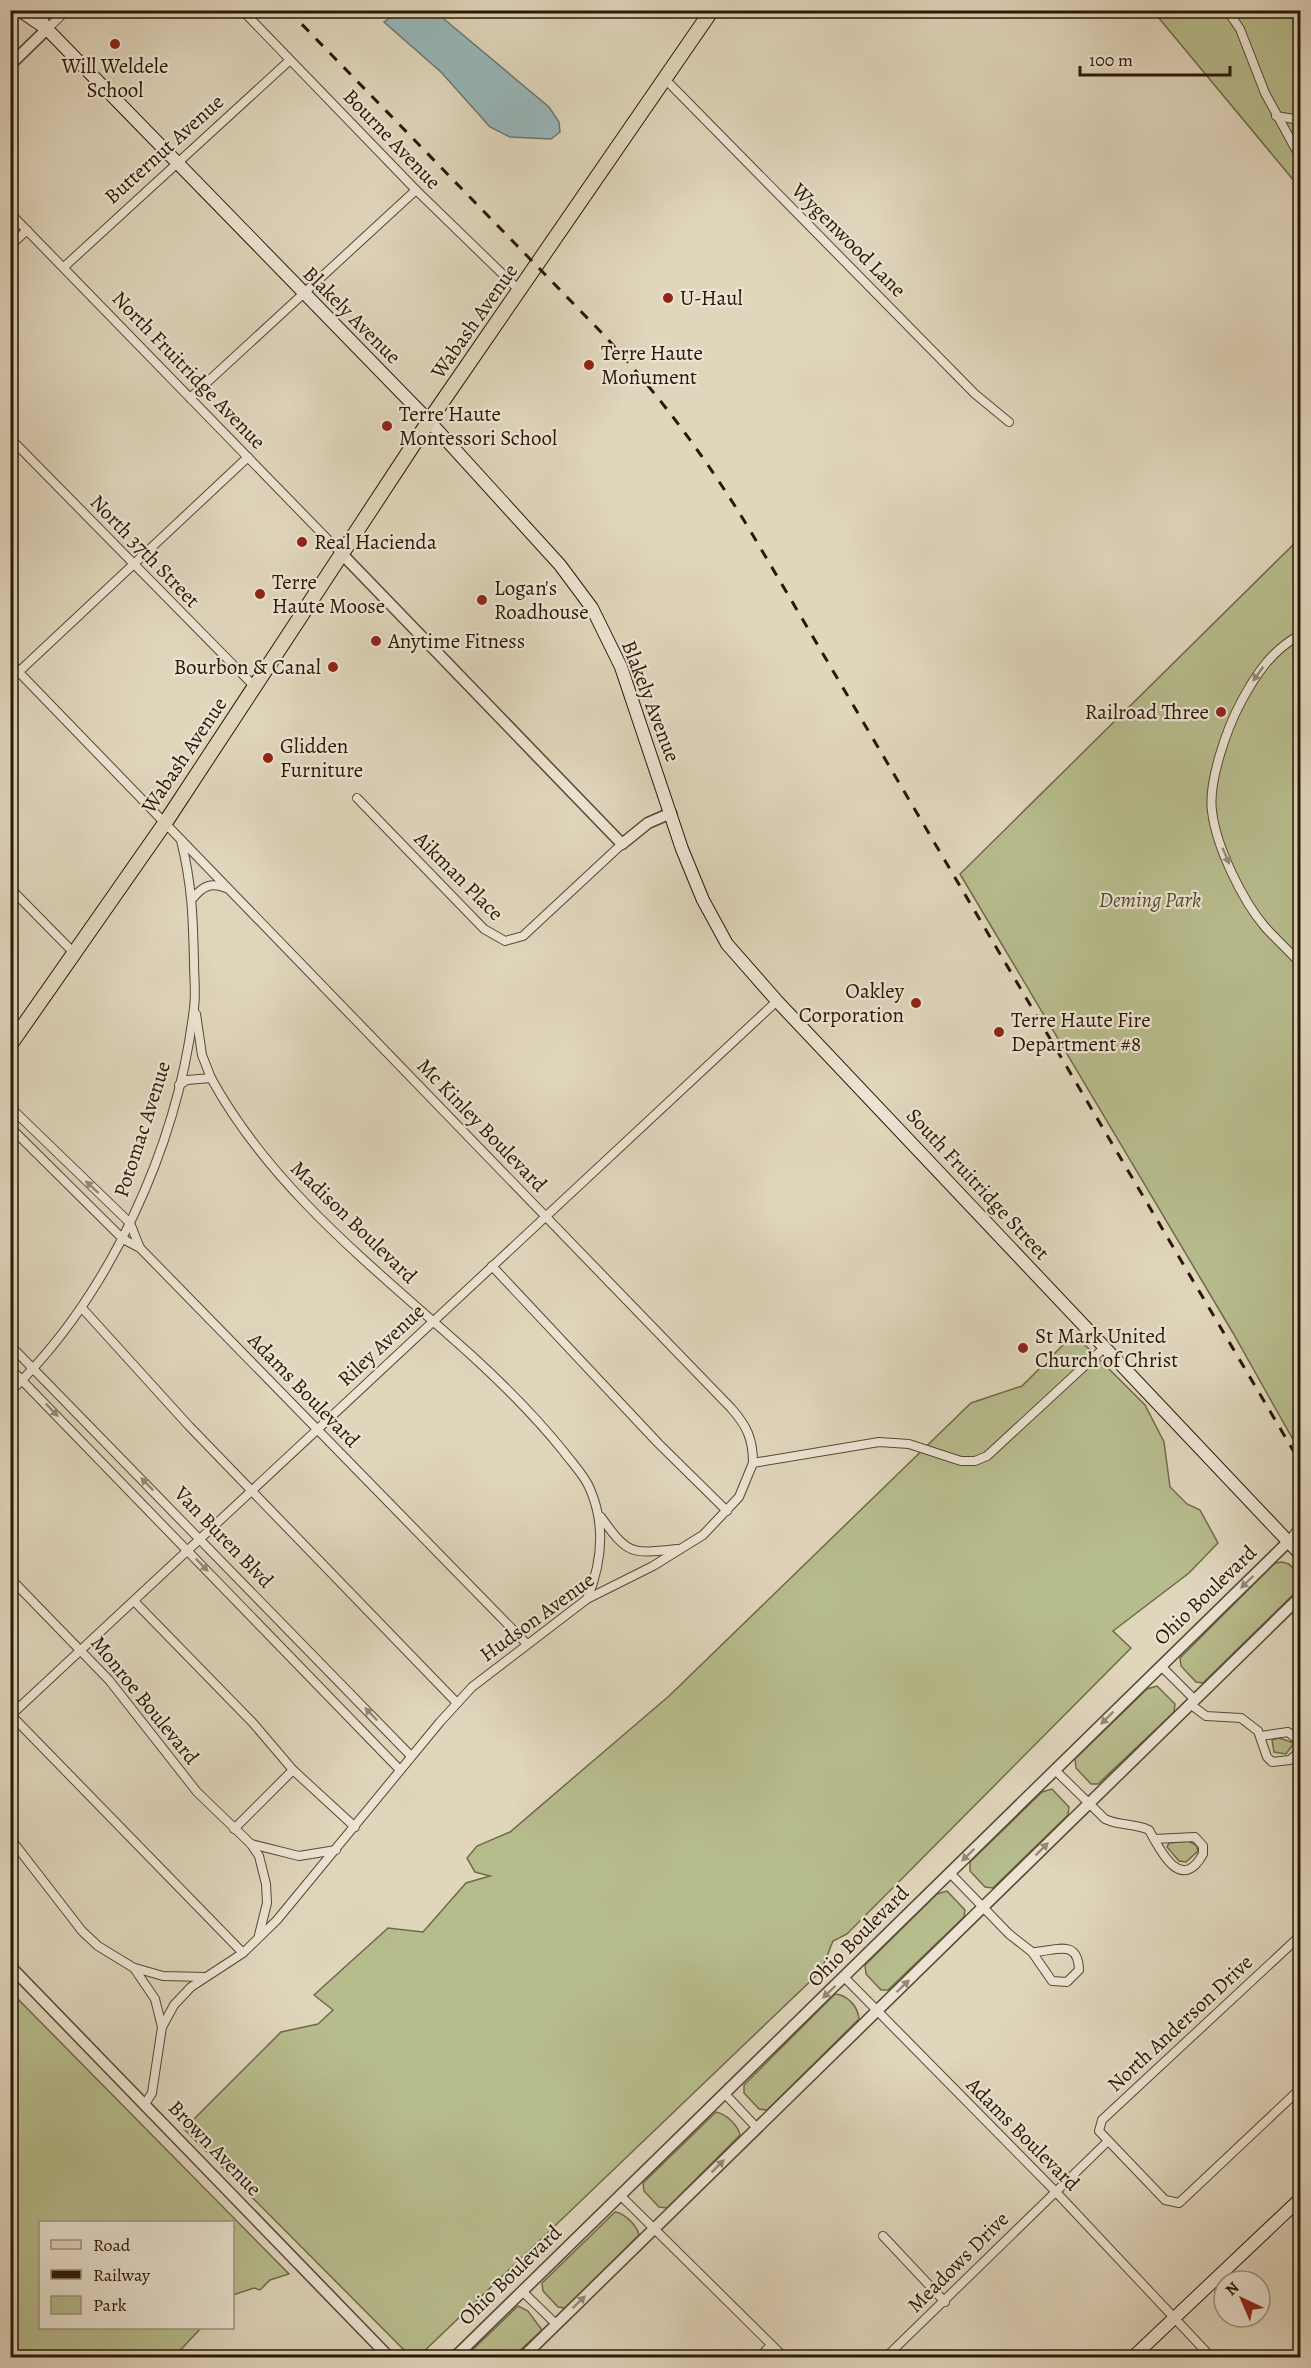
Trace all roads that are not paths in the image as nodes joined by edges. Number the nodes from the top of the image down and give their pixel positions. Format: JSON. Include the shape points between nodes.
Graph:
{"nodes":[{"id":1,"x":19,"y":10,"type":"edge"},
{"id":2,"x":36,"y":10,"type":"edge"},
{"id":3,"x":67,"y":10,"type":"edge"},
{"id":4,"x":242,"y":10,"type":"edge"},
{"id":5,"x":712,"y":10,"type":"edge"},
{"id":6,"x":1227,"y":10,"type":"edge"},
{"id":7,"x":47,"y":29,"type":"junction"},
{"id":8,"x":290,"y":60,"type":"junction"},
{"id":9,"x":10,"y":65,"type":"edge"},
{"id":10,"x":666,"y":80,"type":"junction"},
{"id":11,"x":1276,"y":116,"type":"junction"},
{"id":12,"x":1300,"y":120,"type":"edge"},
{"id":13,"x":1300,"y":158,"type":"edge"},
{"id":14,"x":176,"y":162,"type":"junction"},
{"id":15,"x":416,"y":190,"type":"junction"},
{"id":16,"x":10,"y":213,"type":"edge"},
{"id":17,"x":27,"y":230,"type":"junction"},
{"id":18,"x":10,"y":246,"type":"edge"},
{"id":19,"x":64,"y":267,"type":"junction"},
{"id":20,"x":520,"y":291,"type":"junction"},
{"id":21,"x":302,"y":292,"type":"junction"},
{"id":22,"x":190,"y":398,"type":"junction"},
{"id":23,"x":429,"y":421,"type":"junction"},
{"id":24,"x":1009,"y":422,"type":"dead end"},
{"id":25,"x":10,"y":438,"type":"edge"},
{"id":26,"x":248,"y":457,"type":"junction"},
{"id":27,"x":341,"y":553,"type":"junction"},
{"id":28,"x":133,"y":564,"type":"junction"},
{"id":29,"x":1300,"y":635,"type":"edge"},
{"id":30,"x":10,"y":663,"type":"edge"},
{"id":31,"x":19,"y":672,"type":"junction"},
{"id":32,"x":10,"y":680,"type":"edge"},
{"id":33,"x":255,"y":687,"type":"junction"},
{"id":34,"x":357,"y":798,"type":"dead end"},
{"id":35,"x":671,"y":813,"type":"junction"},
{"id":36,"x":165,"y":823,"type":"junction"},
{"id":37,"x":181,"y":839,"type":"junction"},
{"id":38,"x":622,"y":844,"type":"junction"},
{"id":39,"x":10,"y":888,"type":"edge"},
{"id":40,"x":230,"y":890,"type":"junction"},
{"id":41,"x":193,"y":898,"type":"junction"},
{"id":42,"x":74,"y":953,"type":"junction"},
{"id":43,"x":1300,"y":963,"type":"edge"},
{"id":44,"x":777,"y":1001,"type":"junction"},
{"id":45,"x":194,"y":1007,"type":"junction"},
{"id":46,"x":10,"y":1045,"type":"edge"},
{"id":47,"x":211,"y":1078,"type":"junction"},
{"id":48,"x":178,"y":1085,"type":"junction"},
{"id":49,"x":10,"y":1107,"type":"edge"},
{"id":50,"x":10,"y":1126,"type":"edge"},
{"id":51,"x":60,"y":1156,"type":"junction"},
{"id":52,"x":50,"y":1167,"type":"junction"},
{"id":53,"x":545,"y":1216,"type":"junction"},
{"id":54,"x":130,"y":1223,"type":"junction"},
{"id":55,"x":123,"y":1239,"type":"junction"},
{"id":56,"x":140,"y":1248,"type":"junction"},
{"id":57,"x":492,"y":1266,"type":"junction"},
{"id":58,"x":82,"y":1308,"type":"junction"},
{"id":59,"x":433,"y":1321,"type":"junction"},
{"id":60,"x":10,"y":1345,"type":"edge"},
{"id":61,"x":1105,"y":1347,"type":"junction"},
{"id":62,"x":10,"y":1368,"type":"edge"},
{"id":63,"x":34,"y":1368,"type":"junction"},
{"id":64,"x":23,"y":1380,"type":"junction"},
{"id":65,"x":10,"y":1392,"type":"edge"},
{"id":66,"x":316,"y":1429,"type":"junction"},
{"id":67,"x":753,"y":1463,"type":"junction"},
{"id":68,"x":252,"y":1491,"type":"junction"},
{"id":69,"x":727,"y":1511,"type":"junction"},
{"id":70,"x":600,"y":1517,"type":"junction"},
{"id":71,"x":1300,"y":1526,"type":"edge"},
{"id":72,"x":201,"y":1539,"type":"junction"},
{"id":73,"x":1289,"y":1541,"type":"junction"},
{"id":74,"x":679,"y":1548,"type":"junction"},
{"id":75,"x":189,"y":1551,"type":"junction"},
{"id":76,"x":1300,"y":1554,"type":"edge"},
{"id":77,"x":10,"y":1578,"type":"edge"},
{"id":78,"x":1300,"y":1597,"type":"edge"},
{"id":79,"x":587,"y":1599,"type":"junction"},
{"id":80,"x":134,"y":1601,"type":"junction"},
{"id":81,"x":527,"y":1644,"type":"junction"},
{"id":82,"x":82,"y":1649,"type":"junction"},
{"id":83,"x":1161,"y":1666,"type":"junction"},
{"id":84,"x":1192,"y":1702,"type":"junction"},
{"id":85,"x":457,"y":1703,"type":"junction"},
{"id":86,"x":11,"y":1715,"type":"edge"},
{"id":87,"x":1261,"y":1736,"type":"junction"},
{"id":88,"x":1300,"y":1742,"type":"edge"},
{"id":89,"x":1300,"y":1751,"type":"edge"},
{"id":90,"x":411,"y":1756,"type":"junction"},
{"id":91,"x":293,"y":1770,"type":"junction"},
{"id":92,"x":400,"y":1770,"type":"junction"},
{"id":93,"x":1055,"y":1770,"type":"junction"},
{"id":94,"x":1089,"y":1803,"type":"junction"},
{"id":95,"x":355,"y":1827,"type":"junction"},
{"id":96,"x":234,"y":1829,"type":"junction"},
{"id":97,"x":10,"y":1838,"type":"edge"},
{"id":98,"x":1154,"y":1839,"type":"junction"},
{"id":99,"x":251,"y":1844,"type":"junction"},
{"id":100,"x":336,"y":1850,"type":"junction"},
{"id":101,"x":950,"y":1873,"type":"junction"},
{"id":102,"x":983,"y":1907,"type":"junction"},
{"id":103,"x":1300,"y":1936,"type":"edge"},
{"id":104,"x":259,"y":1938,"type":"junction"},
{"id":105,"x":1032,"y":1952,"type":"junction"},
{"id":106,"x":243,"y":1953,"type":"junction"},
{"id":107,"x":10,"y":1966,"type":"edge"},
{"id":108,"x":134,"y":1968,"type":"junction"},
{"id":109,"x":206,"y":1977,"type":"junction"},
{"id":110,"x":844,"y":1977,"type":"junction"},
{"id":111,"x":877,"y":2011,"type":"junction"},
{"id":112,"x":162,"y":2026,"type":"junction"},
{"id":113,"x":1300,"y":2089,"type":"edge"},
{"id":114,"x":724,"y":2094,"type":"junction"},
{"id":115,"x":145,"y":2104,"type":"junction"},
{"id":116,"x":757,"y":2128,"type":"junction"},
{"id":117,"x":1107,"y":2142,"type":"junction"},
{"id":118,"x":1055,"y":2191,"type":"junction"},
{"id":119,"x":620,"y":2195,"type":"junction"},
{"id":120,"x":1300,"y":2199,"type":"edge"},
{"id":121,"x":654,"y":2229,"type":"junction"},
{"id":122,"x":883,"y":2236,"type":"dead end"},
{"id":123,"x":522,"y":2291,"type":"junction"},
{"id":124,"x":945,"y":2302,"type":"junction"},
{"id":125,"x":1175,"y":2318,"type":"junction"},
{"id":126,"x":556,"y":2324,"type":"junction"},
{"id":127,"x":771,"y":2345,"type":"junction"},
{"id":128,"x":390,"y":2358,"type":"edge"},
{"id":129,"x":454,"y":2358,"type":"edge"},
{"id":130,"x":522,"y":2358,"type":"edge"},
{"id":131,"x":759,"y":2358,"type":"edge"},
{"id":132,"x":785,"y":2358,"type":"edge"},
{"id":133,"x":885,"y":2358,"type":"edge"},
{"id":134,"x":1132,"y":2358,"type":"edge"},
{"id":135,"x":1212,"y":2358,"type":"edge"}],
"edges":[{"from":1,"to":7,"type":"main road","name":"Blakely Avenue"},
{"from":2,"to":7,"type":"main road","name":"Blakely Avenue"},
{"from":3,"to":7,"type":"street"},
{"from":4,"to":8,"type":"street","name":"Bourne Avenue"},
{"from":5,"to":10,"type":"main road","name":"Wabash Avenue"},
{"from":6,"to":11,"type":"street","via":[[1240,29]]},
{"from":7,"to":9,"type":"street"},
{"from":7,"to":14,"type":"main road","name":"Blakely Avenue"},
{"from":8,"to":14,"type":"street","name":"Butternut Avenue"},
{"from":8,"to":15,"type":"street","name":"Bourne Avenue"},
{"from":10,"to":20,"type":"main road","name":"Wabash Avenue"},
{"from":10,"to":24,"type":"street","name":"Wygenwood Lane","via":[[975,394]]},
{"from":11,"to":12,"type":"street"},
{"from":11,"to":13,"type":"street"},
{"from":14,"to":19,"type":"street","name":"Butternut Avenue"},
{"from":14,"to":21,"type":"main road","name":"Blakely Avenue"},
{"from":15,"to":20,"type":"street","name":"Bourne Avenue"},
{"from":15,"to":21,"type":"street"},
{"from":16,"to":17,"type":"street","name":"North Fruitridge Avenue"},
{"from":17,"to":18,"type":"street"},
{"from":17,"to":19,"type":"street","name":"North Fruitridge Avenue"},
{"from":19,"to":22,"type":"street","name":"North Fruitridge Avenue"},
{"from":20,"to":23,"type":"main road","name":"Wabash Avenue"},
{"from":21,"to":22,"type":"street"},
{"from":21,"to":23,"type":"main road","name":"Blakely Avenue"},
{"from":22,"to":26,"type":"street","name":"North Fruitridge Avenue"},
{"from":23,"to":27,"type":"main road","name":"Wabash Avenue"},
{"from":23,"to":35,"type":"main road","name":"Blakely Avenue","via":[[560,565],[592,608],[621,667]]},
{"from":25,"to":28,"type":"street","name":"North 37th Street"},
{"from":26,"to":27,"type":"street","name":"North Fruitridge Avenue"},
{"from":26,"to":28,"type":"street"},
{"from":27,"to":33,"type":"main road","name":"Wabash Avenue"},
{"from":27,"to":38,"type":"street"},
{"from":28,"to":31,"type":"street"},
{"from":28,"to":33,"type":"street","name":"North 37th Street"},
{"from":29,"to":43,"type":"street","one_way":true,"via":[[1272,655],[1251,685],[1231,721],[1212,791],[1212,811],[1220,842],[1248,902],[1264,926]]},
{"from":30,"to":31,"type":"street","name":"Mc Kinley Boulevard"},
{"from":31,"to":32,"type":"street"},
{"from":31,"to":36,"type":"street","name":"Mc Kinley Boulevard"},
{"from":33,"to":36,"type":"main road","name":"Wabash Avenue"},
{"from":34,"to":38,"type":"street","name":"Aikman Place","via":[[483,929],[505,941],[523,936]]},
{"from":35,"to":38,"type":"street","via":[[648,823]]},
{"from":35,"to":44,"type":"main road","name":"South Fruitridge Street","via":[[703,900],[727,944]]},
{"from":36,"to":37,"type":"street","name":"Mc Kinley Boulevard"},
{"from":36,"to":42,"type":"main road","name":"Wabash Avenue"},
{"from":37,"to":40,"type":"street","name":"Mc Kinley Boulevard"},
{"from":37,"to":41,"type":"street","name":"Potomac Avenue"},
{"from":39,"to":42,"type":"street"},
{"from":40,"to":41,"type":"street","via":[[208,885]]},
{"from":40,"to":53,"type":"street","name":"Mc Kinley Boulevard"},
{"from":41,"to":45,"type":"street","name":"Potomac Avenue"},
{"from":42,"to":46,"type":"main road","name":"Wabash Avenue"},
{"from":44,"to":53,"type":"street","name":"Riley Avenue"},
{"from":44,"to":61,"type":"main road","name":"South Fruitridge Street"},
{"from":45,"to":47,"type":"street","name":"Madison Boulevard","via":[[202,1055]]},
{"from":45,"to":48,"type":"street","name":"Potomac Avenue"},
{"from":47,"to":48,"type":"street","via":[[187,1080]]},
{"from":47,"to":59,"type":"street","name":"Madison Boulevard","via":[[245,1133],[303,1202]]},
{"from":48,"to":54,"type":"street","name":"Potomac Avenue","via":[[160,1147]]},
{"from":49,"to":51,"type":"street"},
{"from":50,"to":52,"type":"street","name":"Adams Boulevard"},
{"from":51,"to":52,"type":"street"},
{"from":54,"to":51,"type":"street","one_way":true},
{"from":52,"to":55,"type":"street","name":"Adams Boulevard"},
{"from":53,"to":57,"type":"street","name":"Riley Avenue"},
{"from":53,"to":67,"type":"street","name":"Mc Kinley Boulevard","via":[[747,1427]]},
{"from":54,"to":55,"type":"street","name":"Potomac Avenue"},
{"from":54,"to":56,"type":"street"},
{"from":55,"to":56,"type":"street","name":"Adams Boulevard"},
{"from":55,"to":58,"type":"street","name":"Potomac Avenue"},
{"from":56,"to":66,"type":"street","name":"Adams Boulevard"},
{"from":57,"to":59,"type":"street","name":"Riley Avenue"},
{"from":57,"to":69,"type":"street"},
{"from":58,"to":63,"type":"street","name":"Potomac Avenue"},
{"from":58,"to":68,"type":"street"},
{"from":59,"to":66,"type":"street","name":"Riley Avenue"},
{"from":59,"to":70,"type":"street","name":"Madison Boulevard","via":[[512,1392],[546,1429],[590,1487]]},
{"from":60,"to":63,"type":"street","name":"Van Buren Blvd"},
{"from":61,"to":67,"type":"street","via":[[987,1456],[975,1461],[909,1444],[879,1442]]},
{"from":61,"to":73,"type":"main road","name":"South Fruitridge Street"},
{"from":62,"to":64,"type":"street"},
{"from":63,"to":64,"type":"street","name":"Potomac Avenue"},
{"from":72,"to":63,"type":"street","name":"Van Buren Blvd","one_way":true},
{"from":64,"to":65,"type":"street","name":"Potomac Avenue"},
{"from":64,"to":75,"type":"street","one_way":true},
{"from":66,"to":68,"type":"street","name":"Riley Avenue"},
{"from":66,"to":81,"type":"street","name":"Adams Boulevard"},
{"from":67,"to":69,"type":"street","name":"Hudson Avenue","via":[[739,1497]]},
{"from":68,"to":72,"type":"street","name":"Riley Avenue"},
{"from":68,"to":85,"type":"street"},
{"from":69,"to":74,"type":"street","name":"Hudson Avenue","via":[[703,1535]]},
{"from":70,"to":74,"type":"street","name":"Madison Boulevard","via":[[620,1544],[635,1551]]},
{"from":70,"to":79,"type":"street","name":"Madison Boulevard","via":[[596,1578]]},
{"from":71,"to":73,"type":"street"},
{"from":72,"to":75,"type":"street","name":"Riley Avenue"},
{"from":90,"to":72,"type":"street","name":"Van Buren Blvd","one_way":true},
{"from":73,"to":76,"type":"main road","name":"South Fruitridge Street"},
{"from":73,"to":83,"type":"street","name":"Ohio Boulevard","one_way":true},
{"from":74,"to":79,"type":"street","name":"Hudson Avenue","via":[[653,1566]]},
{"from":75,"to":80,"type":"street","name":"Riley Avenue"},
{"from":75,"to":92,"type":"street","one_way":true},
{"from":77,"to":82,"type":"street","name":"Monroe Boulevard"},
{"from":78,"to":84,"type":"street"},
{"from":79,"to":81,"type":"street","name":"Hudson Avenue"},
{"from":80,"to":82,"type":"street","name":"Riley Avenue"},
{"from":80,"to":91,"type":"street","via":[[253,1723]]},
{"from":81,"to":85,"type":"street","name":"Hudson Avenue"},
{"from":82,"to":86,"type":"street","name":"Riley Avenue"},
{"from":82,"to":96,"type":"street","name":"Monroe Boulevard","via":[[181,1774]]},
{"from":83,"to":84,"type":"street"},
{"from":83,"to":93,"type":"street","name":"Ohio Boulevard","one_way":true},
{"from":84,"to":87,"type":"street","via":[[1206,1716],[1241,1718]]},
{"from":84,"to":94,"type":"street"},
{"from":85,"to":90,"type":"street","name":"Hudson Avenue"},
{"from":86,"to":106,"type":"street"},
{"from":87,"to":88,"type":"street","via":[[1288,1732]]},
{"from":87,"to":89,"type":"street","via":[[1272,1762],[1290,1760]]},
{"from":90,"to":92,"type":"street","name":"Hudson Avenue"},
{"from":91,"to":95,"type":"street"},
{"from":91,"to":96,"type":"street"},
{"from":92,"to":95,"type":"street","name":"Hudson Avenue"},
{"from":93,"to":94,"type":"street"},
{"from":93,"to":101,"type":"street","name":"Ohio Boulevard","one_way":true},
{"from":94,"to":98,"type":"street","via":[[1105,1819],[1141,1826]]},
{"from":102,"to":94,"type":"street","one_way":true},
{"from":95,"to":100,"type":"street","name":"Hudson Avenue"},
{"from":96,"to":99,"type":"street","name":"Monroe Boulevard"},
{"from":97,"to":108,"type":"street","via":[[82,1931]]},
{"from":98,"to":98,"type":"street","via":[[1163,1856],[1181,1871],[1203,1854],[1200,1841],[1190,1835]]},
{"from":99,"to":100,"type":"street","name":"Monroe Boulevard","via":[[298,1856]]},
{"from":99,"to":104,"type":"street","name":"Monroe Boulevard","via":[[259,1856],[266,1884],[267,1903]]},
{"from":100,"to":104,"type":"street","name":"Hudson Avenue"},
{"from":101,"to":102,"type":"street"},
{"from":101,"to":110,"type":"street","name":"Ohio Boulevard"},
{"from":102,"to":105,"type":"street"},
{"from":111,"to":102,"type":"street","one_way":true},
{"from":103,"to":117,"type":"street","name":"North Anderson Drive","via":[[1102,2120],[1099,2131]]},
{"from":104,"to":106,"type":"street","name":"Hudson Avenue"},
{"from":105,"to":105,"type":"street","via":[[1052,1981],[1067,1982],[1079,1970],[1074,1951],[1066,1947]]},
{"from":106,"to":109,"type":"street","name":"Hudson Avenue"},
{"from":107,"to":115,"type":"street","name":"Brown Avenue"},
{"from":108,"to":109,"type":"street","via":[[163,1976]]},
{"from":108,"to":112,"type":"street","via":[[154,1999]]},
{"from":109,"to":112,"type":"street","name":"Hudson Avenue","via":[[180,1997]]},
{"from":110,"to":111,"type":"street","name":"Adams Boulevard"},
{"from":110,"to":114,"type":"street","name":"Ohio Boulevard","one_way":true},
{"from":111,"to":116,"type":"street"},
{"from":111,"to":118,"type":"street","name":"Adams Boulevard"},
{"from":112,"to":115,"type":"street","name":"Hudson Avenue","via":[[152,2093]]},
{"from":113,"to":117,"type":"street","via":[[1179,2203],[1165,2200]]},
{"from":114,"to":116,"type":"street"},
{"from":114,"to":119,"type":"street","name":"Ohio Boulevard"},
{"from":115,"to":128,"type":"street","name":"Brown Avenue"},
{"from":121,"to":116,"type":"street","one_way":true},
{"from":117,"to":118,"type":"street"},
{"from":118,"to":124,"type":"street","name":"Meadows Drive"},
{"from":118,"to":125,"type":"street","name":"Adams Boulevard"},
{"from":119,"to":121,"type":"street"},
{"from":119,"to":123,"type":"street","name":"Ohio Boulevard"},
{"from":120,"to":125,"type":"main road"},
{"from":126,"to":121,"type":"street","one_way":true},
{"from":121,"to":127,"type":"street"},
{"from":122,"to":124,"type":"street"},
{"from":123,"to":126,"type":"street"},
{"from":123,"to":129,"type":"street","name":"Ohio Boulevard"},
{"from":124,"to":133,"type":"street","name":"Meadows Drive"},
{"from":125,"to":134,"type":"main road"},
{"from":125,"to":135,"type":"street","name":"Adams Boulevard"},
{"from":126,"to":130,"type":"street"},
{"from":127,"to":131,"type":"street"},
{"from":127,"to":132,"type":"street"}]}
